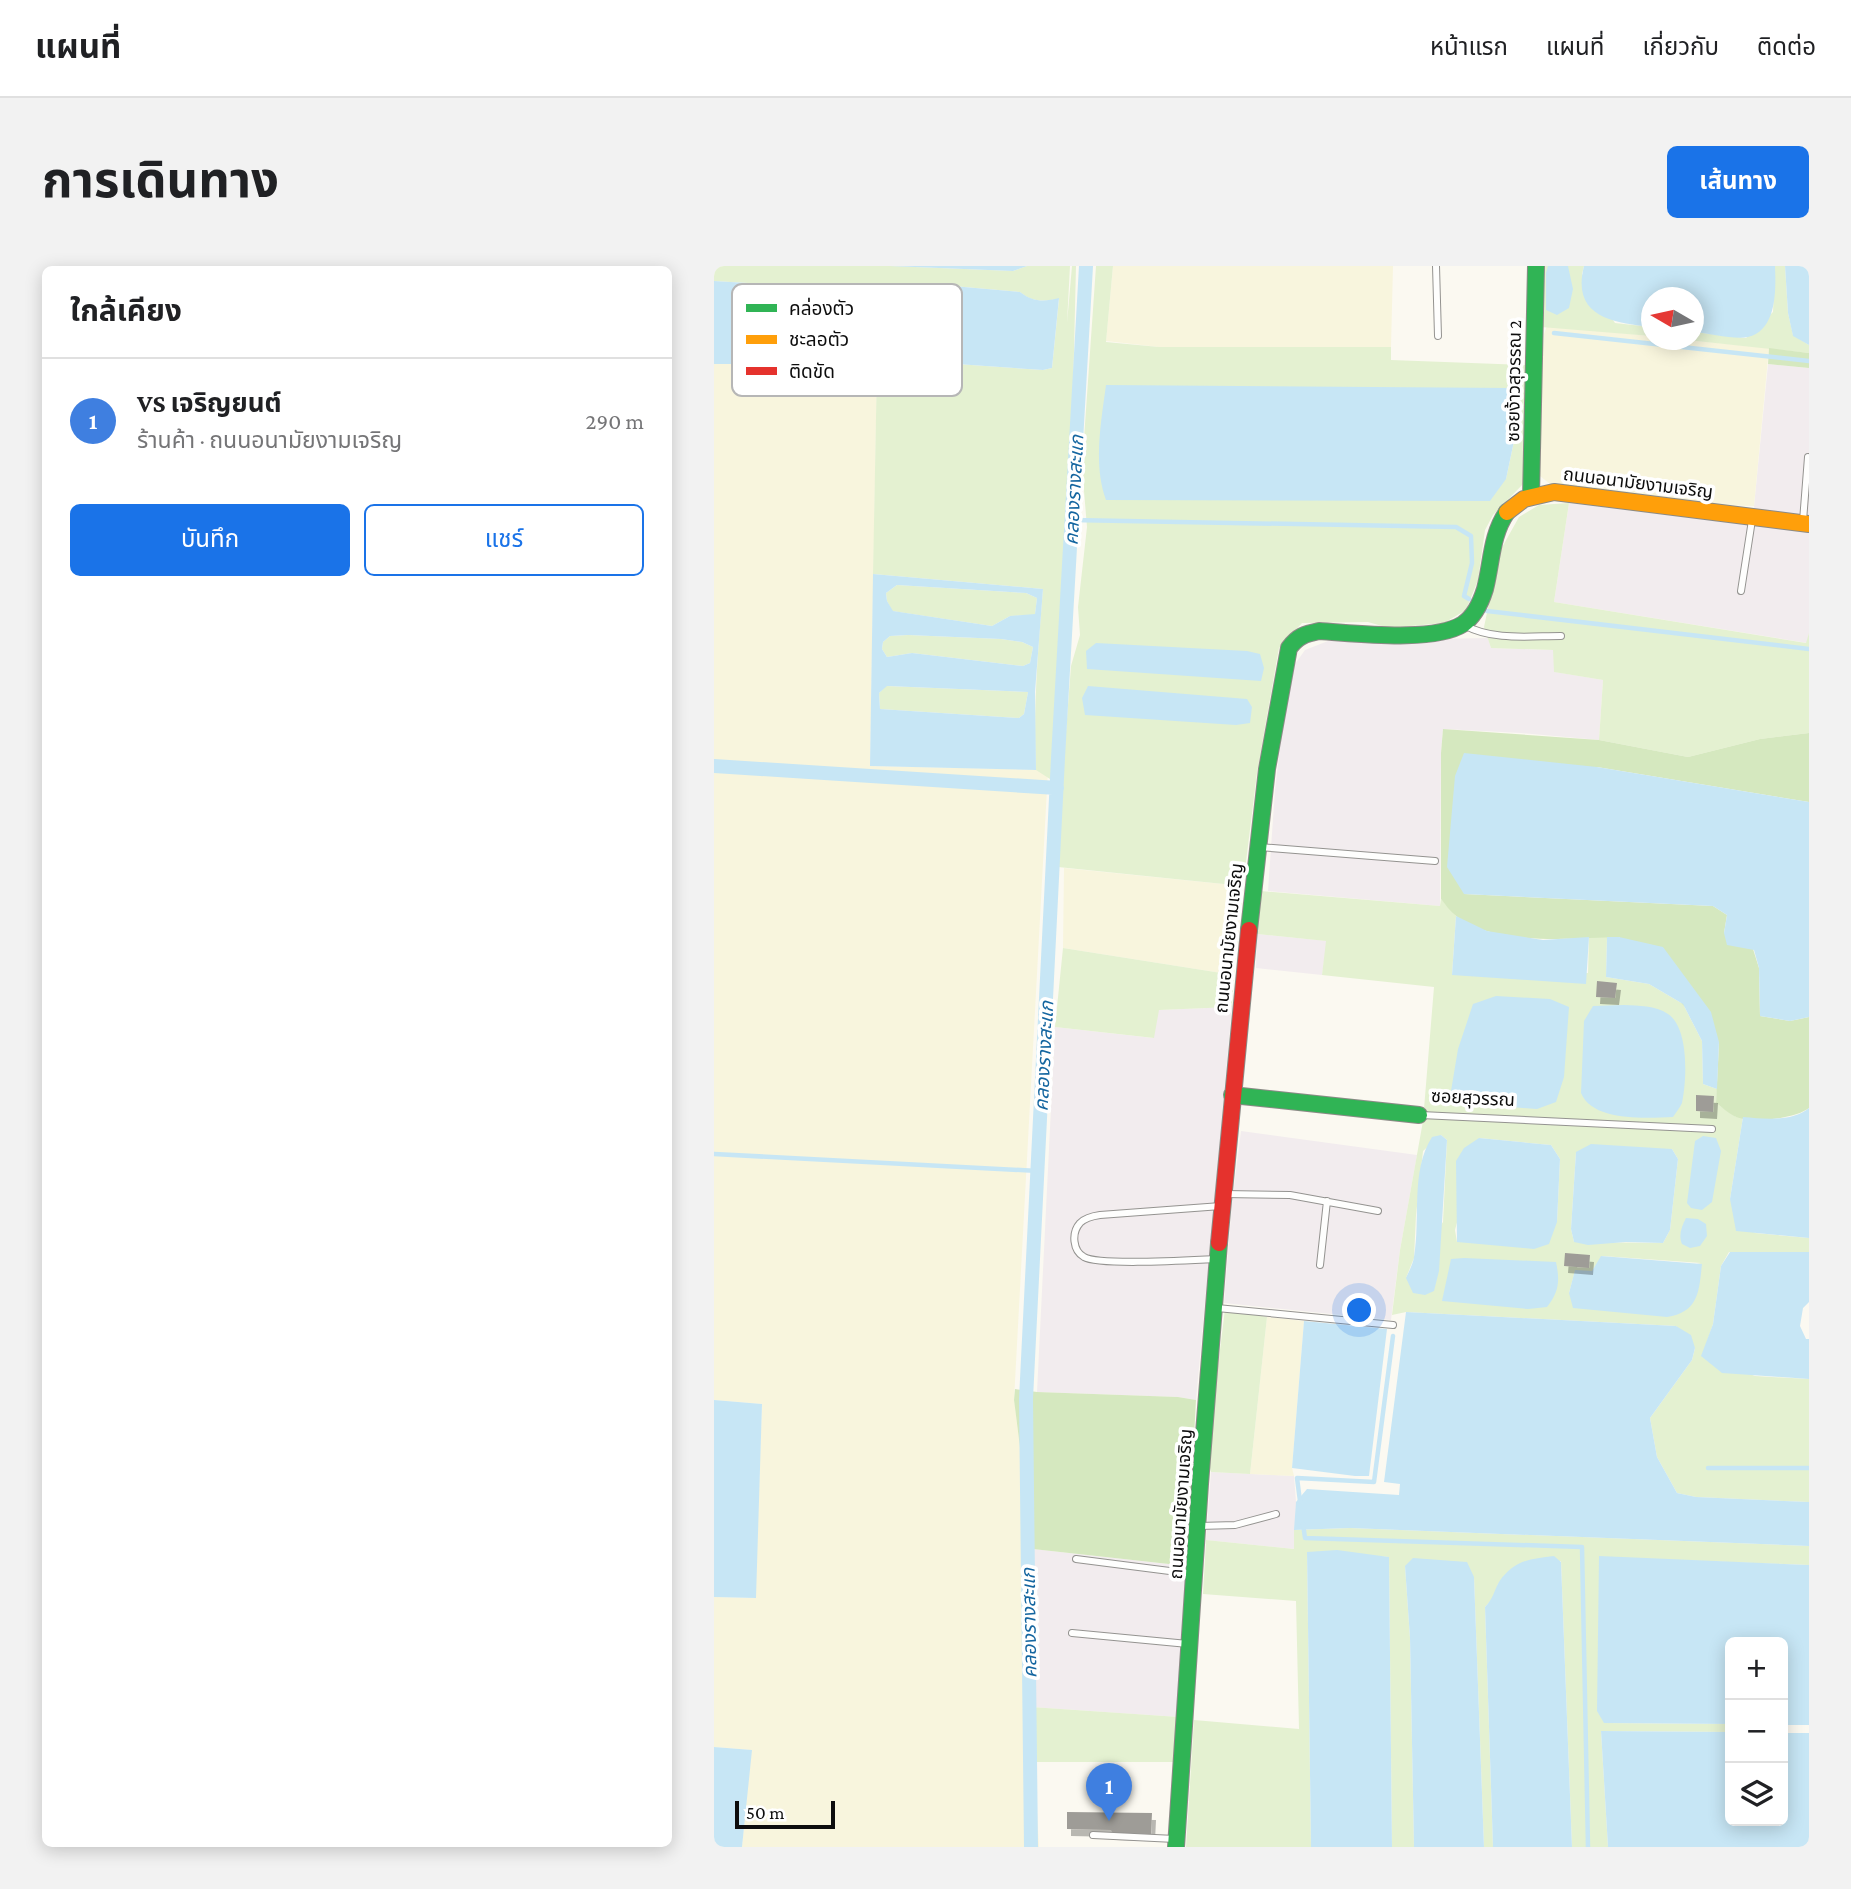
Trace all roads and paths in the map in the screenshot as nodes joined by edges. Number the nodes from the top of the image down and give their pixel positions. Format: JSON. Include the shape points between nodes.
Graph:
{"nodes":[{"id":1,"x":1436,"y":266,"type":"edge"},
{"id":2,"x":1536,"y":266,"type":"edge"},
{"id":3,"x":1438,"y":335,"type":"dead end"},
{"id":4,"x":1808,"y":457,"type":"edge"},
{"id":5,"x":1531,"y":496,"type":"junction"},
{"id":6,"x":1752,"y":517,"type":"junction"},
{"id":7,"x":1806,"y":524,"type":"edge"},
{"id":8,"x":1741,"y":591,"type":"dead end"},
{"id":9,"x":1463,"y":624,"type":"junction"},
{"id":10,"x":1560,"y":636,"type":"dead end"},
{"id":11,"x":1258,"y":847,"type":"junction"},
{"id":12,"x":1435,"y":860,"type":"dead end"},
{"id":13,"x":1232,"y":1095,"type":"junction"},
{"id":14,"x":1419,"y":1115,"type":"joint"},
{"id":15,"x":1712,"y":1129,"type":"dead end"},
{"id":16,"x":1223,"y":1200,"type":"junction"},
{"id":17,"x":1327,"y":1201,"type":"junction"},
{"id":18,"x":1378,"y":1211,"type":"dead end"},
{"id":19,"x":1218,"y":1259,"type":"junction"},
{"id":20,"x":1320,"y":1265,"type":"dead end"},
{"id":21,"x":1214,"y":1308,"type":"junction"},
{"id":22,"x":1393,"y":1325,"type":"dead end"},
{"id":23,"x":1276,"y":1514,"type":"dead end"},
{"id":24,"x":1198,"y":1526,"type":"junction"},
{"id":25,"x":1076,"y":1559,"type":"dead end"},
{"id":26,"x":1195,"y":1574,"type":"junction"},
{"id":27,"x":1072,"y":1633,"type":"dead end"},
{"id":28,"x":1190,"y":1644,"type":"junction"},
{"id":29,"x":1093,"y":1835,"type":"dead end"},
{"id":30,"x":1176,"y":1843,"type":"edge"}],
"edges":[{"from":1,"to":3,"type":"lane"},
{"from":2,"to":5,"type":"street","name":"ซอยง้าวสุวรรณ 2"},
{"from":4,"to":7,"type":"lane"},
{"from":5,"to":6,"type":"street","name":"ถนนอนามัยงามเจริญ","via":[[1554,492]]},
{"from":5,"to":9,"type":"street","via":[[1509,509],[1497,533],[1479,608]]},
{"from":6,"to":7,"type":"street","name":"ถนนอนามัยงามเจริญ"},
{"from":6,"to":8,"type":"lane"},
{"from":9,"to":10,"type":"lane","via":[[1492,635]]},
{"from":9,"to":11,"type":"street","name":"ถนนอนามัยงามเจริญ","via":[[1421,634],[1319,631],[1295,640],[1285,663]]},
{"from":11,"to":12,"type":"lane"},
{"from":11,"to":13,"type":"street","name":"ถนนอนามัยงามเจริญ"},
{"from":13,"to":14,"type":"street","name":"ซอยสุวรรณ"},
{"from":13,"to":16,"type":"street","name":"ถนนอนามัยงามเจริญ"},
{"from":14,"to":15,"type":"lane","name":"ซอยสุวรรณ"},
{"from":16,"to":17,"type":"lane","via":[[1290,1195]]},
{"from":16,"to":19,"type":"street","name":"ถนนอนามัยงามเจริญ"},
{"from":16,"to":19,"type":"lane","via":[[1089,1217],[1079,1223],[1074,1235],[1075,1247],[1084,1257],[1104,1262]]},
{"from":17,"to":18,"type":"lane"},
{"from":17,"to":20,"type":"lane"},
{"from":19,"to":21,"type":"street","name":"ถนนอนามัยงามเจริญ"},
{"from":21,"to":22,"type":"lane"},
{"from":21,"to":24,"type":"street","name":"ถนนอนามัยงามเจริญ"},
{"from":23,"to":24,"type":"lane","via":[[1235,1525]]},
{"from":24,"to":26,"type":"street","name":"ถนนอนามัยงามเจริญ"},
{"from":25,"to":26,"type":"lane"},
{"from":26,"to":28,"type":"street","name":"ถนนอนามัยงามเจริญ"},
{"from":27,"to":28,"type":"lane"},
{"from":28,"to":30,"type":"street","name":"ถนนอนามัยงามเจริญ"},
{"from":29,"to":30,"type":"lane"}]}
